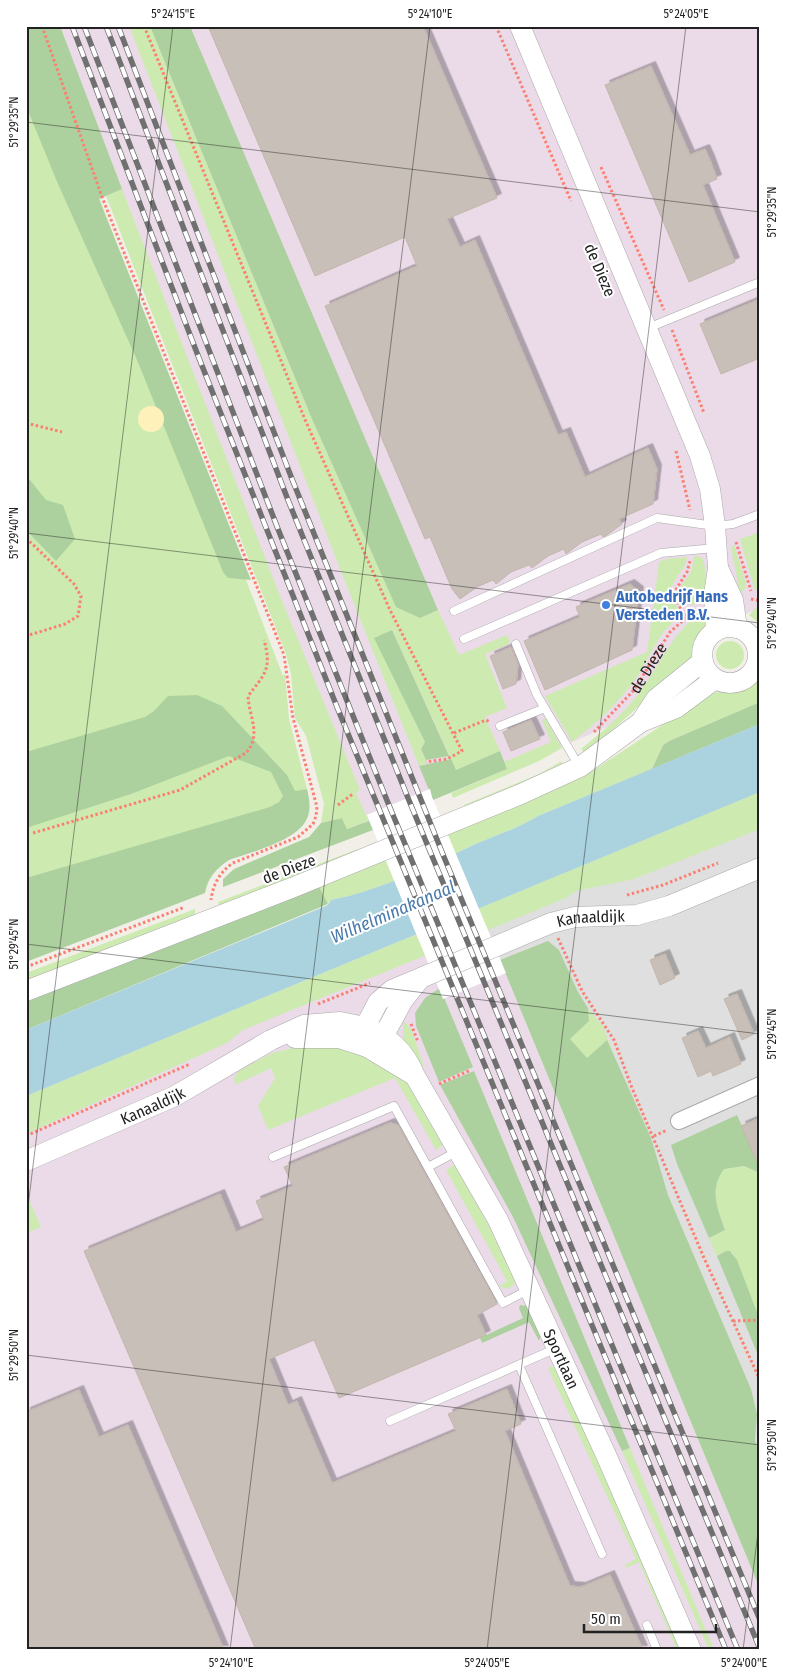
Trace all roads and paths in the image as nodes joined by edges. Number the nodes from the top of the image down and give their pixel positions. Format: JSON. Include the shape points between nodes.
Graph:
{"nodes":[{"id":1,"x":42,"y":26,"type":"edge"},
{"id":2,"x":144,"y":26,"type":"edge"},
{"id":3,"x":496,"y":26,"type":"edge"},
{"id":4,"x":520,"y":26,"type":"edge"},
{"id":5,"x":574,"y":209,"type":"dead end"},
{"id":6,"x":760,"y":282,"type":"edge"},
{"id":7,"x":648,"y":328,"type":"junction"},
{"id":8,"x":26,"y":423,"type":"edge"},
{"id":9,"x":62,"y":432,"type":"dead end"},
{"id":10,"x":674,"y":446,"type":"dead end"},
{"id":11,"x":760,"y":514,"type":"edge"},
{"id":12,"x":691,"y":524,"type":"junction"},
{"id":13,"x":715,"y":526,"type":"junction"},
{"id":14,"x":26,"y":538,"type":"edge"},
{"id":15,"x":717,"y":547,"type":"junction"},
{"id":16,"x":691,"y":550,"type":"junction"},
{"id":17,"x":718,"y":568,"type":"junction"},
{"id":18,"x":753,"y":599,"type":"dead end"},
{"id":19,"x":760,"y":600,"type":"edge"},
{"id":20,"x":454,"y":611,"type":"dead end"},
{"id":21,"x":737,"y":628,"type":"junction"},
{"id":22,"x":716,"y":631,"type":"junction"},
{"id":23,"x":26,"y":636,"type":"edge"},
{"id":24,"x":464,"y":638,"type":"dead end"},
{"id":25,"x":264,"y":640,"type":"dead end"},
{"id":26,"x":757,"y":640,"type":"edge"},
{"id":27,"x":516,"y":644,"type":"dead end"},
{"id":28,"x":703,"y":661,"type":"junction"},
{"id":29,"x":759,"y":663,"type":"edge"},
{"id":30,"x":715,"y":678,"type":"junction"},
{"id":31,"x":545,"y":708,"type":"junction"},
{"id":32,"x":486,"y":720,"type":"dead end"},
{"id":33,"x":641,"y":722,"type":"junction"},
{"id":34,"x":500,"y":726,"type":"dead end"},
{"id":35,"x":454,"y":734,"type":"junction"},
{"id":36,"x":575,"y":759,"type":"junction"},
{"id":37,"x":426,"y":762,"type":"dead end"},
{"id":38,"x":354,"y":793,"type":"dead end"},
{"id":39,"x":338,"y":805,"type":"dead end"},
{"id":40,"x":33,"y":833,"type":"dead end"},
{"id":41,"x":724,"y":861,"type":"dead end"},
{"id":42,"x":760,"y":868,"type":"edge"},
{"id":43,"x":220,"y":895,"type":"dead end"},
{"id":44,"x":619,"y":896,"type":"dead end"},
{"id":45,"x":211,"y":898,"type":"junction"},
{"id":46,"x":202,"y":901,"type":"dead end"},
{"id":47,"x":194,"y":904,"type":"dead end"},
{"id":48,"x":556,"y":935,"type":"dead end"},
{"id":49,"x":26,"y":967,"type":"edge"},
{"id":50,"x":424,"y":976,"type":"junction"},
{"id":51,"x":26,"y":991,"type":"edge"},
{"id":52,"x":365,"y":1027,"type":"junction"},
{"id":53,"x":384,"y":1035,"type":"junction"},
{"id":54,"x":271,"y":1040,"type":"junction"},
{"id":55,"x":367,"y":1047,"type":"junction"},
{"id":56,"x":472,"y":1070,"type":"dead end"},
{"id":57,"x":416,"y":1076,"type":"junction"},
{"id":58,"x":444,"y":1081,"type":"dead end"},
{"id":59,"x":760,"y":1085,"type":"edge"},
{"id":60,"x":680,"y":1121,"type":"dead end"},
{"id":61,"x":458,"y":1151,"type":"junction"},
{"id":62,"x":273,"y":1157,"type":"dead end"},
{"id":63,"x":26,"y":1161,"type":"edge"},
{"id":64,"x":428,"y":1167,"type":"junction"},
{"id":65,"x":530,"y":1289,"type":"junction"},
{"id":66,"x":760,"y":1320,"type":"edge"},
{"id":67,"x":732,"y":1321,"type":"junction"},
{"id":68,"x":557,"y":1348,"type":"junction"},
{"id":69,"x":519,"y":1365,"type":"junction"},
{"id":70,"x":760,"y":1380,"type":"edge"},
{"id":71,"x":390,"y":1421,"type":"dead end"},
{"id":72,"x":602,"y":1554,"type":"dead end"},
{"id":73,"x":647,"y":1625,"type":"dead end"},
{"id":74,"x":657,"y":1650,"type":"edge"},
{"id":75,"x":691,"y":1650,"type":"edge"}],
"edges":[{"from":1,"to":45,"type":"path","via":[[102,197],[284,655],[294,718],[317,807],[312,824],[298,837],[225,869],[216,881]]},
{"from":2,"to":35,"type":"path","via":[[310,430],[390,610]]},
{"from":3,"to":5,"type":"path"},
{"from":4,"to":7,"type":"street","name":"de Dieze"},
{"from":6,"to":7,"type":"lane"},
{"from":7,"to":13,"type":"street","name":"de Dieze","via":[[700,456],[710,489]]},
{"from":8,"to":9,"type":"path"},
{"from":10,"to":12,"type":"path","via":[[689,501]]},
{"from":11,"to":13,"type":"lane"},
{"from":12,"to":13,"type":"lane"},
{"from":12,"to":20,"type":"lane","via":[[657,518]]},
{"from":13,"to":15,"type":"street","name":"de Dieze"},
{"from":14,"to":23,"type":"path","via":[[74,584],[81,596],[78,616],[65,624]]},
{"from":15,"to":16,"type":"lane"},
{"from":15,"to":17,"type":"street","name":"de Dieze"},
{"from":16,"to":24,"type":"lane","via":[[661,553]]},
{"from":16,"to":36,"type":"path","name":"de Dieze","via":[[687,572],[675,591],[686,617],[670,632],[634,690],[592,734]]},
{"from":17,"to":21,"type":"street","name":"de Dieze","via":[[734,600]]},
{"from":17,"to":22,"type":"street","name":"de Dieze","via":[[714,595]]},
{"from":18,"to":19,"type":"path"},
{"from":21,"to":22,"type":"street"},
{"from":21,"to":26,"type":"street"},
{"from":22,"to":28,"type":"street","via":[[706,640]]},
{"from":25,"to":40,"type":"path","via":[[268,669],[248,696],[254,736],[246,753],[180,790]]},
{"from":26,"to":29,"type":"street"},
{"from":27,"to":31,"type":"lane"},
{"from":28,"to":30,"type":"street"},
{"from":28,"to":33,"type":"street","name":"de Dieze","via":[[656,698]]},
{"from":29,"to":30,"type":"street","via":[[740,681],[727,683]]},
{"from":30,"to":33,"type":"street","name":"de Dieze","via":[[676,708]]},
{"from":31,"to":34,"type":"lane"},
{"from":31,"to":36,"type":"lane"},
{"from":32,"to":35,"type":"path"},
{"from":33,"to":36,"type":"street","name":"de Dieze"},
{"from":35,"to":37,"type":"path","via":[[462,751],[446,759]]},
{"from":36,"to":51,"type":"street","name":"de Dieze","via":[[521,794]]},
{"from":38,"to":39,"type":"path"},
{"from":41,"to":44,"type":"path","name":"Kanaaldijk","via":[[663,885]]},
{"from":42,"to":50,"type":"street","name":"Kanaaldijk","via":[[669,906],[637,915],[575,917],[551,923]]},
{"from":43,"to":45,"type":"path"},
{"from":45,"to":46,"type":"path"},
{"from":47,"to":49,"type":"path"},
{"from":48,"to":67,"type":"path","via":[[582,991],[614,1040]]},
{"from":50,"to":52,"type":"street","name":"Kanaaldijk","via":[[392,990],[378,1002]]},
{"from":50,"to":53,"type":"street","name":"Kanaaldijk","via":[[403,1000]]},
{"from":52,"to":53,"type":"street","name":"Kanaaldijk"},
{"from":52,"to":54,"type":"street","name":"Kanaaldijk","via":[[340,1022],[304,1025]]},
{"from":52,"to":55,"type":"street"},
{"from":53,"to":55,"type":"street","name":"Kanaaldijk"},
{"from":53,"to":57,"type":"street","name":"Sportlaan","via":[[408,1059]]},
{"from":54,"to":55,"type":"street","name":"Kanaaldijk","via":[[339,1038]]},
{"from":54,"to":63,"type":"street","name":"Kanaaldijk","via":[[175,1096]]},
{"from":55,"to":57,"type":"street"},
{"from":56,"to":58,"type":"path"},
{"from":57,"to":61,"type":"street","name":"Sportlaan"},
{"from":59,"to":60,"type":"street"},
{"from":61,"to":64,"type":"lane"},
{"from":61,"to":65,"type":"street","name":"Sportlaan","via":[[498,1220]]},
{"from":62,"to":64,"type":"lane","via":[[394,1106]]},
{"from":64,"to":65,"type":"lane","via":[[503,1303]]},
{"from":65,"to":68,"type":"street","name":"Sportlaan"},
{"from":66,"to":67,"type":"path"},
{"from":67,"to":70,"type":"path"},
{"from":68,"to":69,"type":"lane"},
{"from":68,"to":75,"type":"street","name":"Sportlaan"},
{"from":69,"to":71,"type":"lane"},
{"from":69,"to":72,"type":"lane"},
{"from":73,"to":74,"type":"lane"}]}
